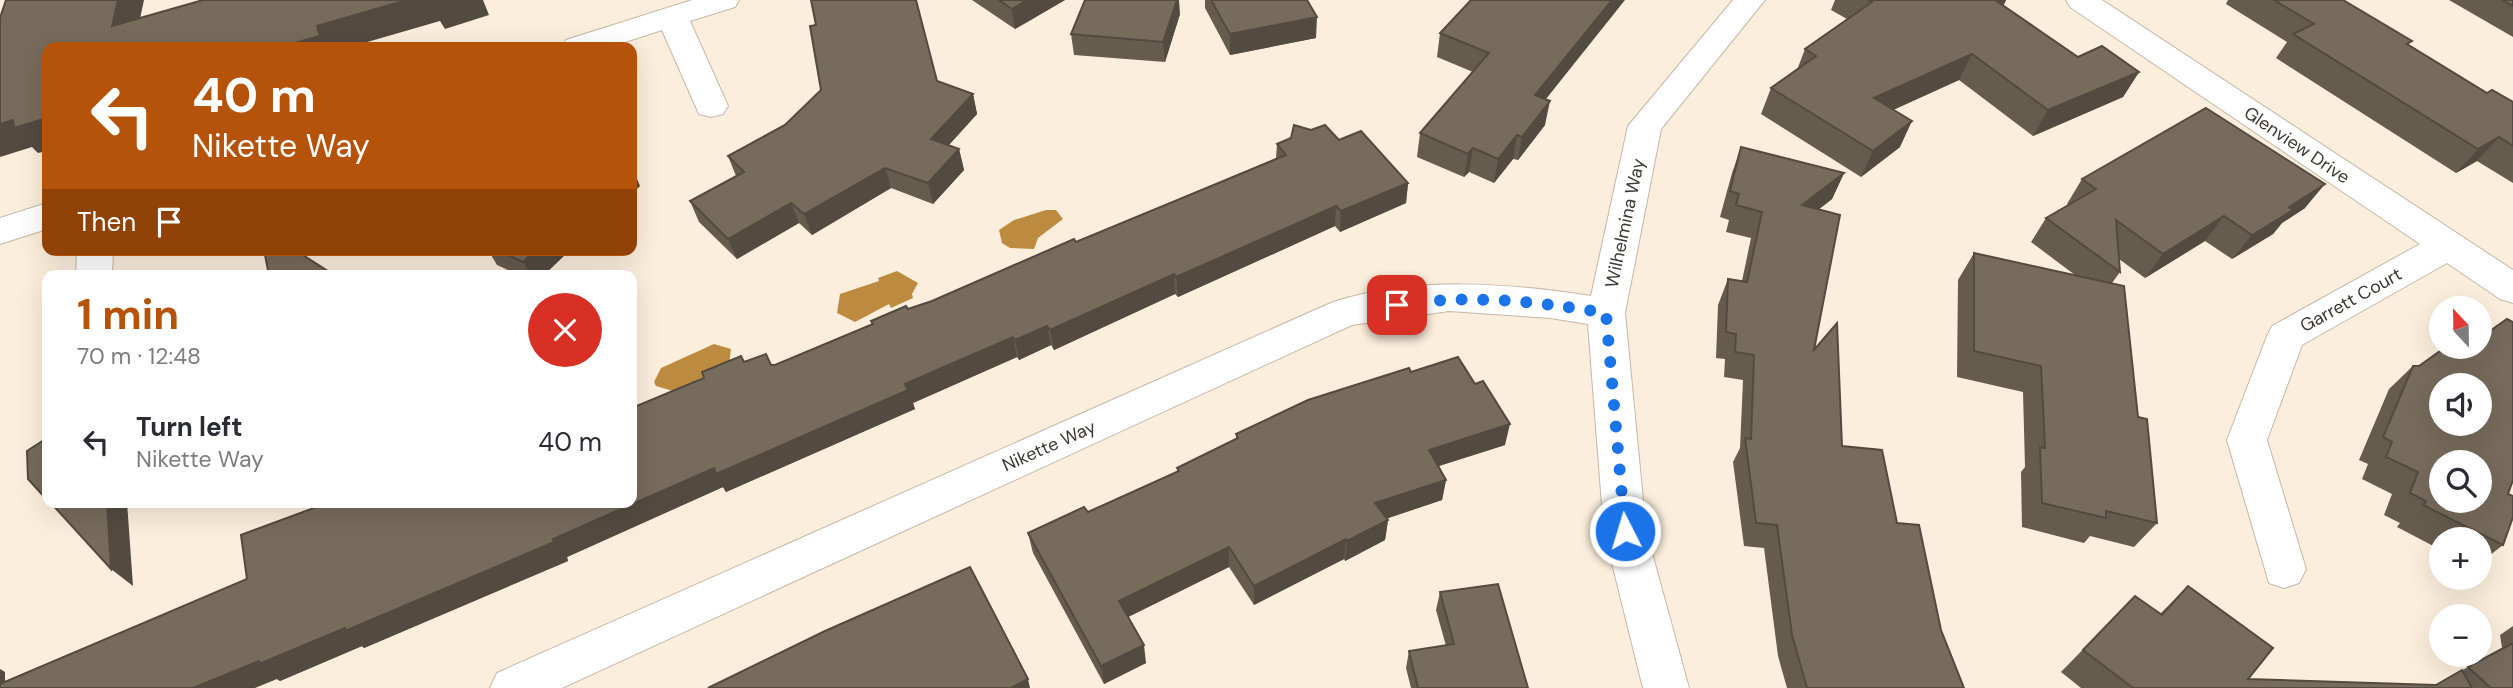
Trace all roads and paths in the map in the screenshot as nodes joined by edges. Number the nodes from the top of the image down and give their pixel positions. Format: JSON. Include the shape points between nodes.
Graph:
{"nodes":[{"id":1,"x":724,"y":0,"type":"edge"},
{"id":2,"x":1750,"y":0,"type":"edge"},
{"id":3,"x":2081,"y":0,"type":"edge"},
{"id":4,"x":671,"y":17,"type":"junction"},
{"id":5,"x":593,"y":42,"type":"edge"},
{"id":6,"x":711,"y":106,"type":"dead end"},
{"id":7,"x":42,"y":218,"type":"edge"},
{"id":8,"x":0,"y":231,"type":"edge"},
{"id":9,"x":2447,"y":246,"type":"junction"},
{"id":10,"x":2513,"y":289,"type":"edge"},
{"id":11,"x":1606,"y":313,"type":"junction"},
{"id":12,"x":2284,"y":569,"type":"dead end"},
{"id":13,"x":513,"y":688,"type":"edge"},
{"id":14,"x":1666,"y":688,"type":"edge"}],
"edges":[{"from":1,"to":4,"type":"street"},
{"from":2,"to":11,"type":"street","name":"Wilhelmina Way","via":[[1645,125]]},
{"from":3,"to":9,"type":"street","name":"Glenview Drive"},
{"from":4,"to":5,"type":"street"},
{"from":4,"to":6,"type":"street"},
{"from":7,"to":8,"type":"street"},
{"from":9,"to":10,"type":"street","name":"Glenview Drive"},
{"from":9,"to":12,"type":"street","name":"Garrett Court","via":[[2286,336],[2247,440]]},
{"from":11,"to":13,"type":"street","name":"Nikette Way","via":[[1550,304],[1449,298],[1346,312]]},
{"from":11,"to":14,"type":"street","name":"Wilhelmina Way","via":[[1625,531]]}]}
